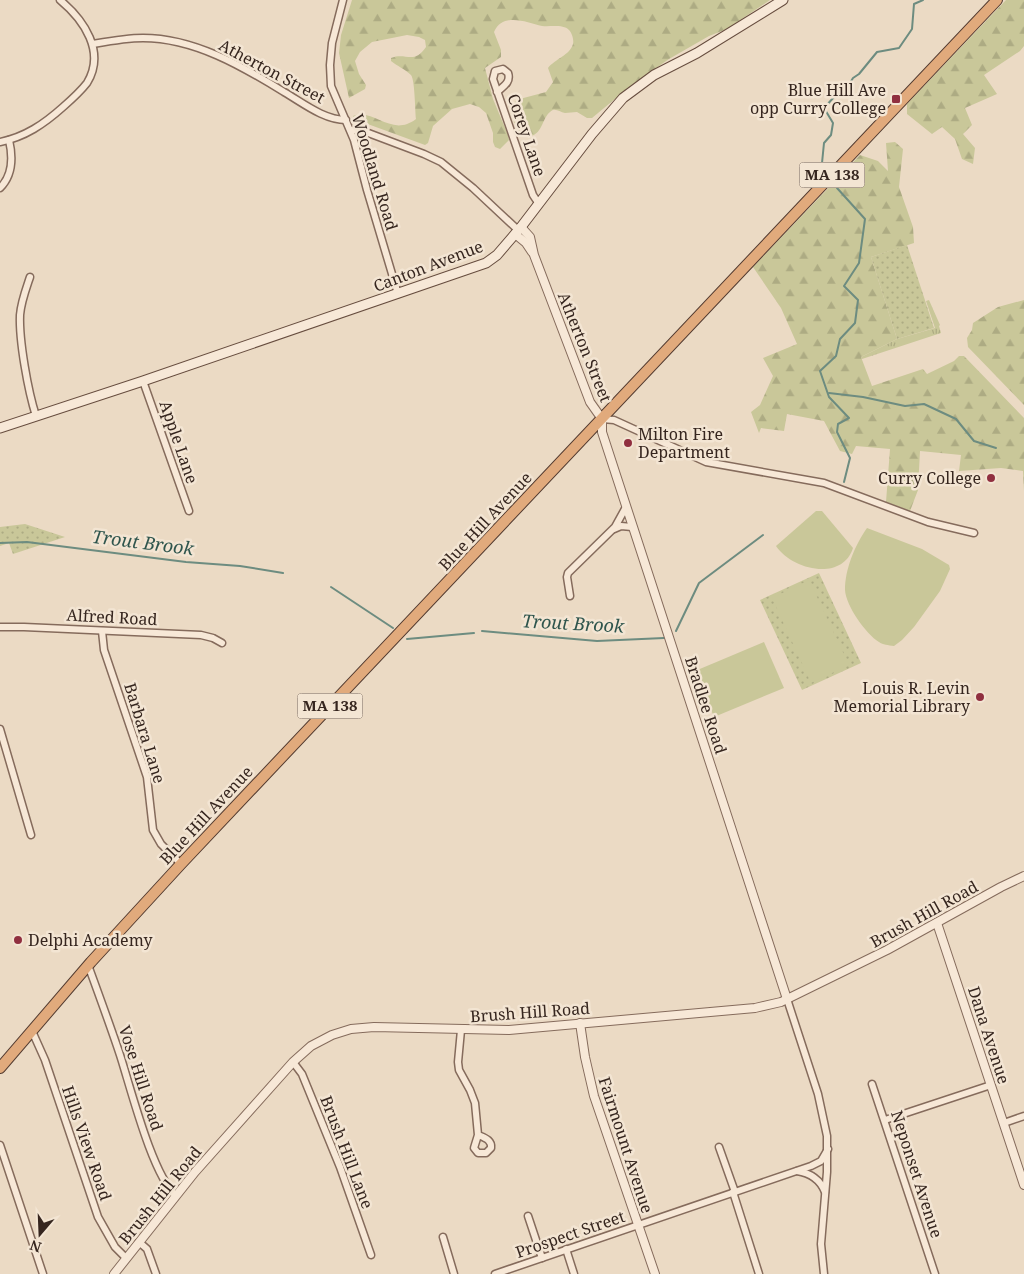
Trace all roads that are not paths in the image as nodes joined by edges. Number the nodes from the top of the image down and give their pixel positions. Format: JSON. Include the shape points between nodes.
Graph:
{"nodes":[{"id":1,"x":60,"y":0,"type":"edge"},
{"id":2,"x":343,"y":0,"type":"edge"},
{"id":3,"x":783,"y":0,"type":"edge"},
{"id":4,"x":997,"y":0,"type":"edge"},
{"id":5,"x":93,"y":44,"type":"junction"},
{"id":6,"x":497,"y":92,"type":"junction"},
{"id":7,"x":346,"y":120,"type":"junction"},
{"id":8,"x":351,"y":130,"type":"junction"},
{"id":9,"x":9,"y":140,"type":"junction"},
{"id":10,"x":0,"y":142,"type":"edge"},
{"id":11,"x":0,"y":188,"type":"edge"},
{"id":12,"x":539,"y":204,"type":"junction"},
{"id":13,"x":518,"y":231,"type":"junction"},
{"id":14,"x":30,"y":277,"type":"dead end"},
{"id":15,"x":398,"y":294,"type":"junction"},
{"id":16,"x":144,"y":381,"type":"junction"},
{"id":17,"x":36,"y":416,"type":"junction"},
{"id":18,"x":602,"y":419,"type":"junction"},
{"id":19,"x":0,"y":428,"type":"edge"},
{"id":20,"x":626,"y":508,"type":"junction"},
{"id":21,"x":189,"y":511,"type":"dead end"},
{"id":22,"x":632,"y":527,"type":"junction"},
{"id":23,"x":611,"y":531,"type":"junction"},
{"id":24,"x":974,"y":533,"type":"dead end"},
{"id":25,"x":570,"y":596,"type":"dead end"},
{"id":26,"x":0,"y":628,"type":"edge"},
{"id":27,"x":102,"y":631,"type":"junction"},
{"id":28,"x":222,"y":643,"type":"dead end"},
{"id":29,"x":0,"y":728,"type":"edge"},
{"id":30,"x":31,"y":835,"type":"dead end"},
{"id":31,"x":181,"y":864,"type":"junction"},
{"id":32,"x":1024,"y":876,"type":"edge"},
{"id":33,"x":937,"y":923,"type":"junction"},
{"id":34,"x":88,"y":965,"type":"junction"},
{"id":35,"x":787,"y":999,"type":"junction"},
{"id":36,"x":580,"y":1023,"type":"junction"},
{"id":37,"x":461,"y":1030,"type":"junction"},
{"id":38,"x":32,"y":1031,"type":"junction"},
{"id":39,"x":293,"y":1062,"type":"junction"},
{"id":40,"x":0,"y":1068,"type":"edge"},
{"id":41,"x":872,"y":1084,"type":"dead end"},
{"id":42,"x":991,"y":1085,"type":"junction"},
{"id":43,"x":1024,"y":1116,"type":"edge"},
{"id":44,"x":885,"y":1120,"type":"junction"},
{"id":45,"x":1004,"y":1123,"type":"junction"},
{"id":46,"x":478,"y":1135,"type":"dead end"},
{"id":47,"x":0,"y":1145,"type":"edge"},
{"id":48,"x":719,"y":1147,"type":"dead end"},
{"id":49,"x":828,"y":1149,"type":"junction"},
{"id":50,"x":796,"y":1171,"type":"junction"},
{"id":51,"x":1024,"y":1185,"type":"edge"},
{"id":52,"x":734,"y":1192,"type":"junction"},
{"id":53,"x":826,"y":1195,"type":"junction"},
{"id":54,"x":176,"y":1196,"type":"junction"},
{"id":55,"x":528,"y":1216,"type":"dead end"},
{"id":56,"x":638,"y":1225,"type":"junction"},
{"id":57,"x":443,"y":1237,"type":"dead end"},
{"id":58,"x":140,"y":1242,"type":"junction"},
{"id":59,"x":566,"y":1249,"type":"junction"},
{"id":60,"x":371,"y":1255,"type":"dead end"},
{"id":61,"x":126,"y":1258,"type":"junction"},
{"id":62,"x":542,"y":1258,"type":"junction"},
{"id":63,"x":43,"y":1274,"type":"edge"},
{"id":64,"x":114,"y":1274,"type":"edge"},
{"id":65,"x":156,"y":1274,"type":"edge"},
{"id":66,"x":454,"y":1274,"type":"edge"},
{"id":67,"x":495,"y":1274,"type":"edge"},
{"id":68,"x":574,"y":1274,"type":"edge"},
{"id":69,"x":654,"y":1274,"type":"edge"},
{"id":70,"x":759,"y":1274,"type":"edge"},
{"id":71,"x":824,"y":1274,"type":"edge"},
{"id":72,"x":936,"y":1274,"type":"edge"}],
"edges":[{"from":1,"to":5,"type":"street","via":[[82,24]]},
{"from":2,"to":7,"type":"street","name":"Woodland Road","via":[[333,36],[330,72],[332,92]]},
{"from":3,"to":12,"type":"main road","name":"Canton Avenue","via":[[634,88],[592,134]]},
{"from":4,"to":18,"type":"highway","name":"Blue Hill Avenue","number":"MA 138"},
{"from":5,"to":7,"type":"street","name":"Atherton Street","via":[[142,38],[191,45],[257,75],[320,112]]},
{"from":5,"to":9,"type":"street","via":[[92,72],[80,92],[40,126]]},
{"from":6,"to":6,"type":"street","name":"Corey Lane","via":[[493,74],[503,69],[510,76]]},
{"from":6,"to":12,"type":"street","name":"Corey Lane"},
{"from":7,"to":8,"type":"street","name":"Woodland Road"},
{"from":8,"to":13,"type":"street","name":"Atherton Street","via":[[362,131],[441,162]]},
{"from":8,"to":15,"type":"street","name":"Woodland Road"},
{"from":9,"to":10,"type":"street"},
{"from":9,"to":11,"type":"street","via":[[11,165]]},
{"from":12,"to":13,"type":"main road","name":"Canton Avenue"},
{"from":13,"to":15,"type":"main road","name":"Canton Avenue","via":[[486,263]]},
{"from":13,"to":18,"type":"street","name":"Atherton Street","via":[[530,237],[590,402]]},
{"from":14,"to":17,"type":"street","via":[[20,321]]},
{"from":15,"to":16,"type":"main road","name":"Canton Avenue"},
{"from":16,"to":17,"type":"main road","name":"Canton Avenue"},
{"from":16,"to":21,"type":"street","name":"Apple Lane"},
{"from":17,"to":19,"type":"main road","name":"Canton Avenue"},
{"from":18,"to":20,"type":"street","name":"Bradlee Road","via":[[602,432]]},
{"from":18,"to":24,"type":"street","name":"Atherton Street","via":[[614,420],[710,463],[824,483],[928,522]]},
{"from":18,"to":31,"type":"highway","name":"Blue Hill Avenue","number":"MA 138"},
{"from":20,"to":22,"type":"street","name":"Bradlee Road"},
{"from":20,"to":23,"type":"street"},
{"from":22,"to":23,"type":"street","via":[[622,526]]},
{"from":22,"to":35,"type":"street","name":"Bradlee Road"},
{"from":23,"to":25,"type":"street","via":[[568,573]]},
{"from":26,"to":27,"type":"street","name":"Alfred Road"},
{"from":27,"to":28,"type":"street","name":"Alfred Road","via":[[201,635]]},
{"from":27,"to":31,"type":"street","name":"Barbara Lane","via":[[104,650],[147,777],[153,830],[160,844]]},
{"from":29,"to":30,"type":"street"},
{"from":31,"to":34,"type":"highway","name":"Blue Hill Avenue","number":"MA 138"},
{"from":32,"to":33,"type":"street","name":"Brush Hill Road"},
{"from":33,"to":35,"type":"street","name":"Brush Hill Road"},
{"from":33,"to":42,"type":"street","name":"Dana Avenue"},
{"from":34,"to":38,"type":"highway","name":"Blue Hill Avenue","number":"MA 138"},
{"from":34,"to":54,"type":"street","name":"Vose Hill Road","via":[[149,1146],[167,1185]]},
{"from":35,"to":36,"type":"street","name":"Brush Hill Road","via":[[755,1008]]},
{"from":35,"to":49,"type":"street","via":[[819,1099]]},
{"from":36,"to":37,"type":"street","name":"Brush Hill Road","via":[[509,1030]]},
{"from":36,"to":56,"type":"street","name":"Fairmount Avenue","via":[[595,1100]]},
{"from":37,"to":39,"type":"street","name":"Brush Hill Road","via":[[380,1027],[348,1030],[321,1040]]},
{"from":37,"to":46,"type":"street","via":[[458,1065],[473,1096]]},
{"from":38,"to":40,"type":"highway","name":"Blue Hill Avenue","number":"MA 138"},
{"from":38,"to":61,"type":"street","name":"Hills View Road","via":[[45,1060],[98,1217],[115,1247]]},
{"from":39,"to":54,"type":"street","name":"Brush Hill Road"},
{"from":39,"to":60,"type":"street","name":"Brush Hill Lane","via":[[302,1074],[340,1167]]},
{"from":41,"to":44,"type":"street","name":"Neponset Avenue"},
{"from":42,"to":44,"type":"street"},
{"from":42,"to":45,"type":"street","name":"Dana Avenue"},
{"from":43,"to":45,"type":"street"},
{"from":44,"to":72,"type":"street","name":"Neponset Avenue"},
{"from":45,"to":51,"type":"street","name":"Dana Avenue"},
{"from":47,"to":63,"type":"street"},
{"from":48,"to":52,"type":"street"},
{"from":49,"to":50,"type":"street","name":"Prospect Street","via":[[818,1163]]},
{"from":49,"to":53,"type":"street"},
{"from":50,"to":52,"type":"street","name":"Prospect Street"},
{"from":50,"to":53,"type":"street","via":[[817,1179]]},
{"from":52,"to":56,"type":"street","name":"Prospect Street"},
{"from":52,"to":70,"type":"street"},
{"from":53,"to":71,"type":"street","via":[[821,1249]]},
{"from":54,"to":58,"type":"street","name":"Brush Hill Road"},
{"from":55,"to":62,"type":"street"},
{"from":56,"to":59,"type":"street","name":"Prospect Street"},
{"from":56,"to":69,"type":"street","name":"Fairmount Avenue"},
{"from":57,"to":66,"type":"street"},
{"from":58,"to":61,"type":"street","name":"Brush Hill Road"},
{"from":58,"to":65,"type":"street","via":[[147,1249]]},
{"from":59,"to":62,"type":"street","name":"Prospect Street"},
{"from":59,"to":68,"type":"street"},
{"from":61,"to":64,"type":"street","name":"Brush Hill Road"},
{"from":62,"to":67,"type":"street","name":"Prospect Street"}]}
